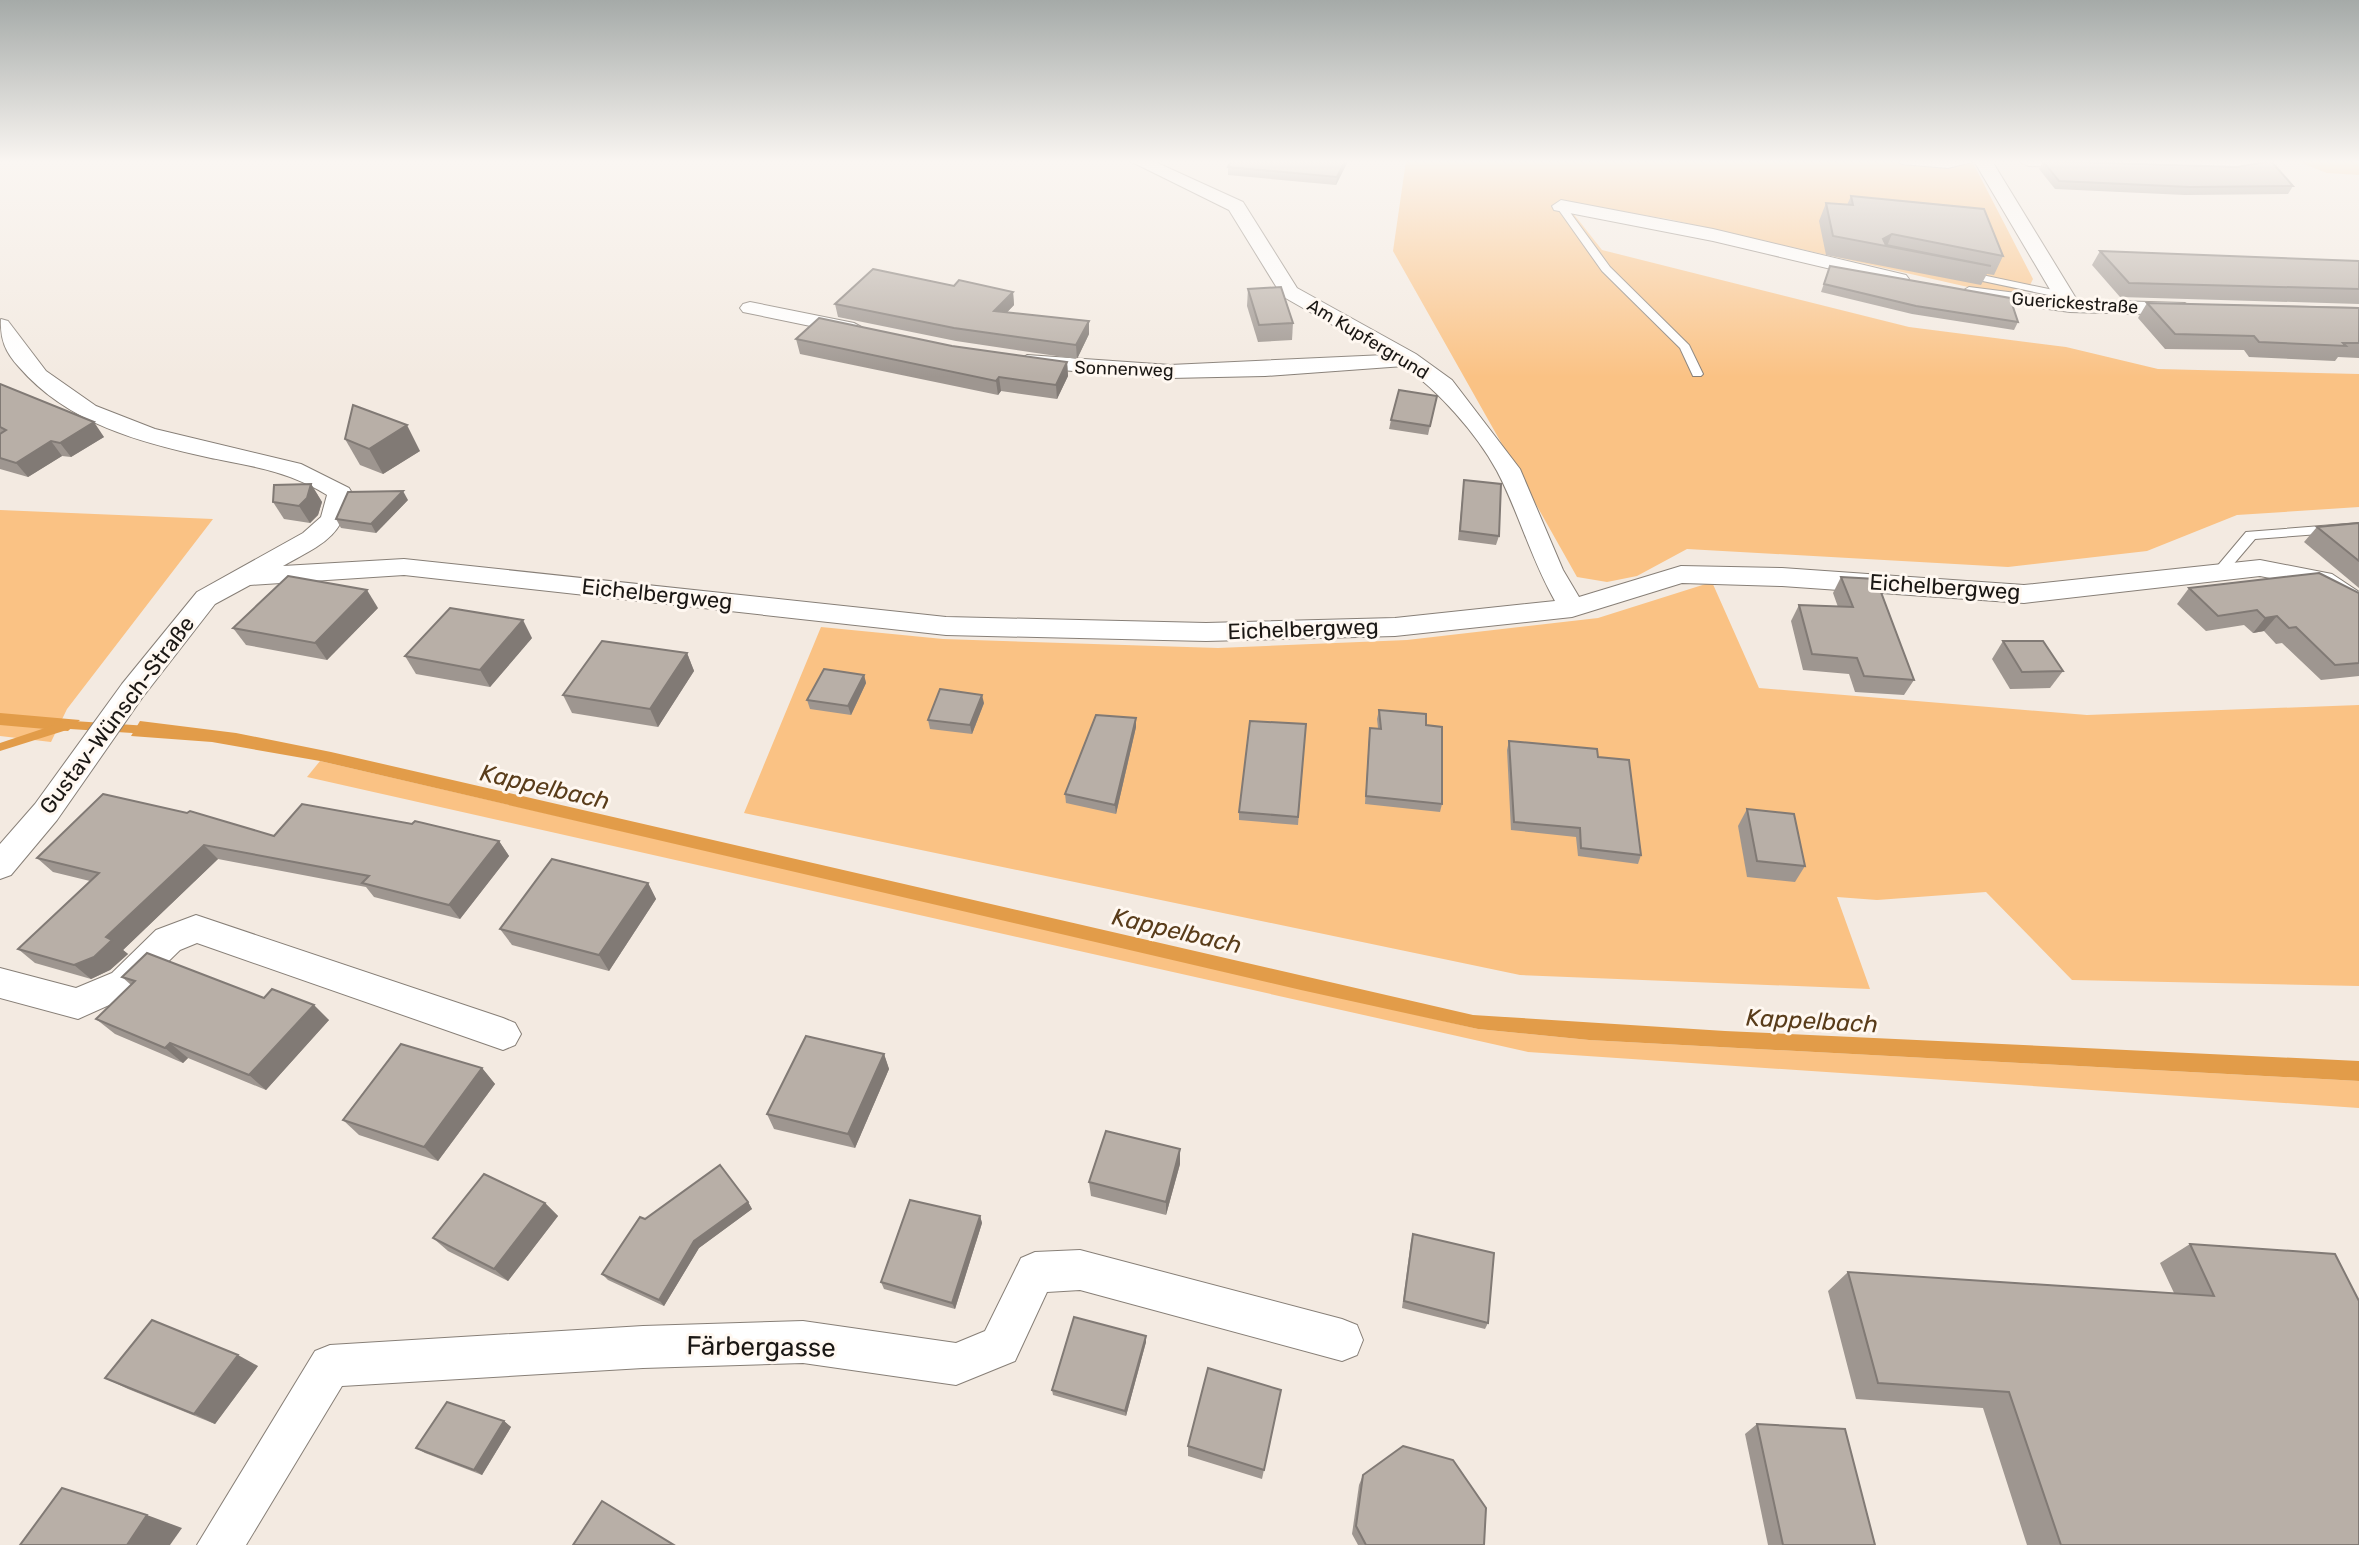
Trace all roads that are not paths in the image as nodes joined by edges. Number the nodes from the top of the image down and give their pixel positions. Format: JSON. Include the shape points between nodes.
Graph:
{"nodes":[{"id":1,"x":1253,"y":233,"type":"edge"},
{"id":2,"x":1580,"y":233,"type":"edge"},
{"id":3,"x":1703,"y":233,"type":"edge"},
{"id":4,"x":2026,"y":233,"type":"edge"},
{"id":5,"x":1951,"y":281,"type":"edge"},
{"id":6,"x":1916,"y":282,"type":"edge"},
{"id":7,"x":2066,"y":300,"type":"junction"},
{"id":8,"x":750,"y":308,"type":"dead end"},
{"id":9,"x":2205,"y":310,"type":"edge"},
{"id":10,"x":1,"y":325,"type":"edge"},
{"id":11,"x":869,"y":332,"type":"edge"},
{"id":12,"x":1408,"y":359,"type":"junction"},
{"id":13,"x":1006,"y":360,"type":"edge"},
{"id":14,"x":1697,"y":374,"type":"dead end"},
{"id":15,"x":2359,"y":527,"type":"edge"},
{"id":16,"x":2221,"y":570,"type":"junction"},
{"id":17,"x":240,"y":577,"type":"junction"},
{"id":18,"x":2357,"y":602,"type":"edge"},
{"id":19,"x":1572,"y":608,"type":"junction"},
{"id":20,"x":0,"y":866,"type":"edge"},
{"id":21,"x":0,"y":983,"type":"edge"},
{"id":22,"x":503,"y":1034,"type":"dead end"},
{"id":23,"x":1342,"y":1340,"type":"dead end"},
{"id":24,"x":220,"y":1545,"type":"edge"}],
"edges":[{"from":1,"to":12,"type":"street","name":"Am Kupfergrund","via":[[1289,292]]},
{"from":2,"to":14,"type":"lane","via":[[1606,269],[1685,347]]},
{"from":3,"to":6,"type":"street"},
{"from":4,"to":7,"type":"street"},
{"from":5,"to":7,"type":"street","name":"Guerickestraße"},
{"from":7,"to":9,"type":"street","name":"Guerickestraße"},
{"from":8,"to":11,"type":"street"},
{"from":10,"to":17,"type":"street","name":"Gustav-Wünsch-Straße","via":[[15,355],[47,387],[113,424],[206,450],[284,464],[315,475],[340,493],[333,520],[312,539]]},
{"from":12,"to":13,"type":"street","name":"Sonnenweg","via":[[1302,369],[1180,371],[1082,369]]},
{"from":12,"to":19,"type":"street","name":"Am Kupfergrund","via":[[1444,385],[1508,469],[1550,570]]},
{"from":15,"to":16,"type":"lane","via":[[2251,535]]},
{"from":16,"to":18,"type":"street","name":"Eichelbergweg","via":[[2298,573],[2323,580]]},
{"from":16,"to":19,"type":"street","name":"Eichelbergweg","via":[[2024,594],[1681,574]]},
{"from":17,"to":19,"type":"street","name":"Eichelbergweg","via":[[404,567],[946,626],[1206,632],[1395,627]]},
{"from":17,"to":20,"type":"street","name":"Gustav-Wünsch-Straße","via":[[206,598]]},
{"from":21,"to":22,"type":"street","via":[[78,1004],[124,983],[168,940],[196,929]]},
{"from":23,"to":24,"type":"street","name":"Färbergasse","via":[[1080,1270],[1035,1272],[1000,1346],[956,1364],[803,1342],[330,1366]]}]}
